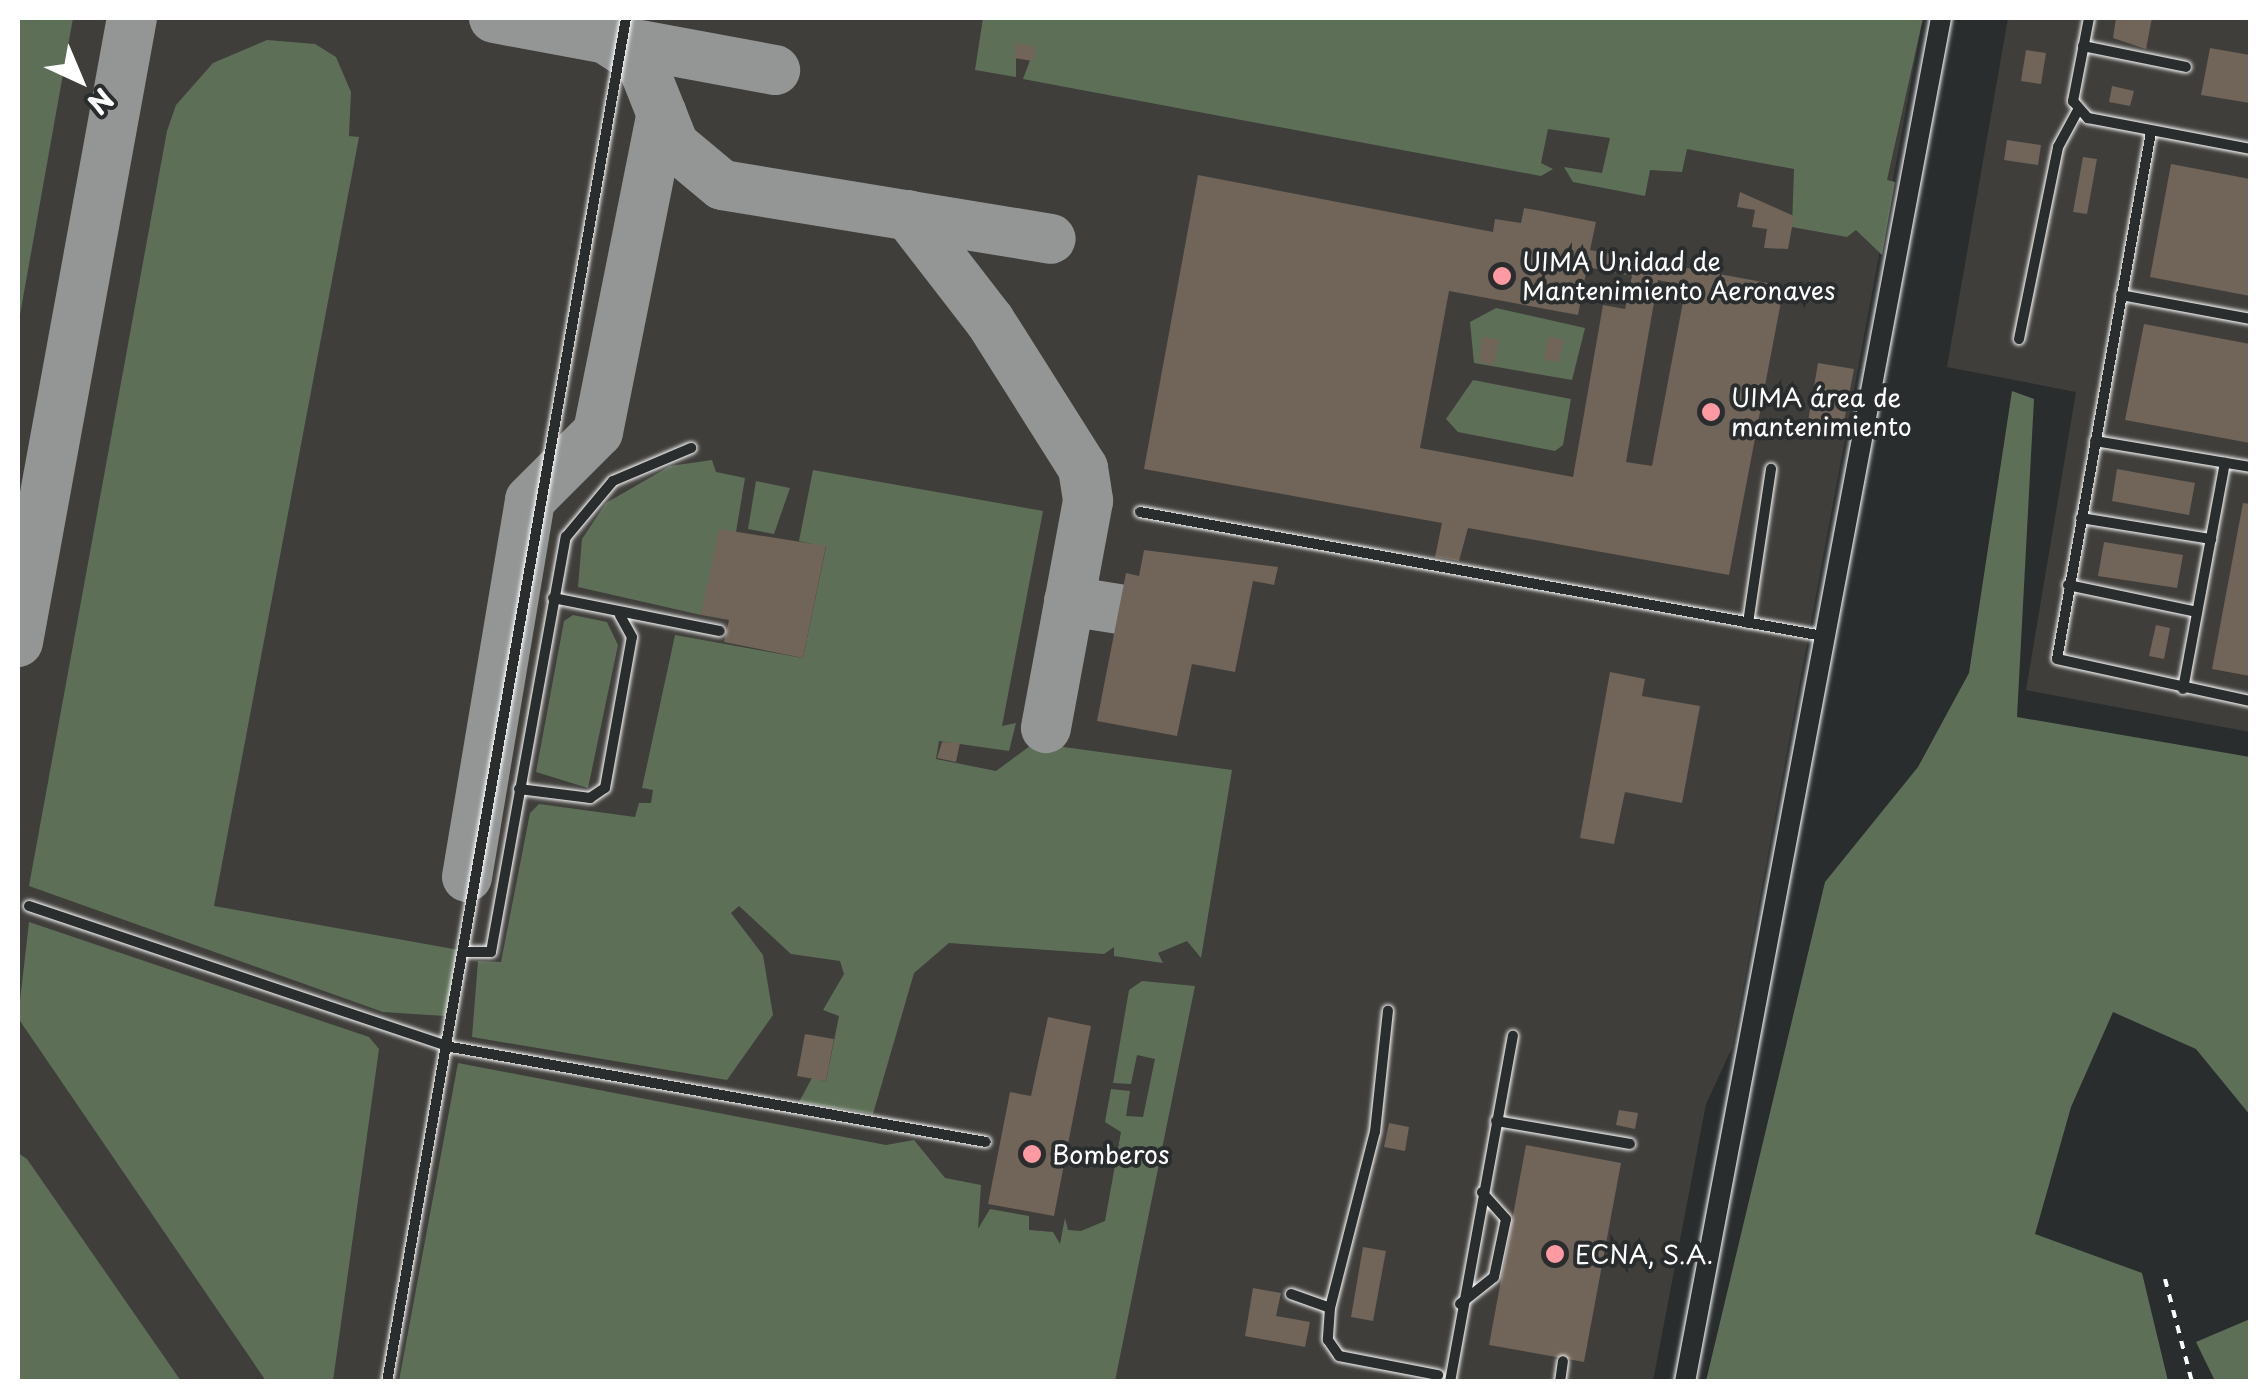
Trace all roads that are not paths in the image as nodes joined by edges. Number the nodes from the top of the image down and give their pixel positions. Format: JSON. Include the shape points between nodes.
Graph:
{"nodes":[{"id":1,"x":626,"y":18,"type":"edge"},
{"id":2,"x":1941,"y":18,"type":"edge"},
{"id":3,"x":2089,"y":18,"type":"edge"},
{"id":4,"x":2084,"y":46,"type":"junction"},
{"id":5,"x":2186,"y":66,"type":"dead end"},
{"id":6,"x":2078,"y":110,"type":"junction"},
{"id":7,"x":2151,"y":132,"type":"junction"},
{"id":8,"x":2250,"y":149,"type":"edge"},
{"id":9,"x":2121,"y":295,"type":"junction"},
{"id":10,"x":2250,"y":319,"type":"edge"},
{"id":11,"x":2019,"y":339,"type":"dead end"},
{"id":12,"x":2094,"y":440,"type":"junction"},
{"id":13,"x":691,"y":448,"type":"dead end"},
{"id":14,"x":2225,"y":463,"type":"junction"},
{"id":15,"x":2250,"y":467,"type":"edge"},
{"id":16,"x":1772,"y":469,"type":"dead end"},
{"id":17,"x":1140,"y":512,"type":"dead end"},
{"id":18,"x":2081,"y":518,"type":"junction"},
{"id":19,"x":2211,"y":539,"type":"junction"},
{"id":20,"x":2068,"y":585,"type":"junction"},
{"id":21,"x":554,"y":598,"type":"junction"},
{"id":22,"x":2197,"y":612,"type":"junction"},
{"id":23,"x":620,"y":615,"type":"junction"},
{"id":24,"x":651,"y":620,"type":"junction"},
{"id":25,"x":1748,"y":623,"type":"junction"},
{"id":26,"x":720,"y":630,"type":"dead end"},
{"id":27,"x":1822,"y":636,"type":"junction"},
{"id":28,"x":632,"y":644,"type":"junction"},
{"id":29,"x":2183,"y":689,"type":"junction"},
{"id":30,"x":2250,"y":701,"type":"edge"},
{"id":31,"x":519,"y":789,"type":"junction"},
{"id":32,"x":29,"y":906,"type":"dead end"},
{"id":33,"x":468,"y":952,"type":"junction"},
{"id":34,"x":1388,"y":1012,"type":"dead end"},
{"id":35,"x":1512,"y":1036,"type":"dead end"},
{"id":36,"x":450,"y":1048,"type":"junction"},
{"id":37,"x":1496,"y":1121,"type":"junction"},
{"id":38,"x":986,"y":1142,"type":"dead end"},
{"id":39,"x":1630,"y":1144,"type":"dead end"},
{"id":40,"x":1482,"y":1192,"type":"junction"},
{"id":41,"x":1291,"y":1294,"type":"dead end"},
{"id":42,"x":1460,"y":1304,"type":"junction"},
{"id":43,"x":1330,"y":1308,"type":"junction"},
{"id":44,"x":1563,"y":1361,"type":"dead end"},
{"id":45,"x":1445,"y":1377,"type":"edge"},
{"id":46,"x":387,"y":1382,"type":"edge"},
{"id":47,"x":1560,"y":1382,"type":"edge"},
{"id":48,"x":1685,"y":1382,"type":"edge"}],
"edges":[{"from":1,"to":33,"type":"lane"},
{"from":2,"to":27,"type":"street"},
{"from":3,"to":4,"type":"lane"},
{"from":4,"to":5,"type":"lane"},
{"from":4,"to":6,"type":"lane"},
{"from":6,"to":7,"type":"lane"},
{"from":6,"to":11,"type":"lane","via":[[2058,146]]},
{"from":7,"to":8,"type":"lane"},
{"from":7,"to":9,"type":"lane"},
{"from":9,"to":10,"type":"lane"},
{"from":9,"to":12,"type":"lane"},
{"from":12,"to":14,"type":"lane"},
{"from":12,"to":18,"type":"lane"},
{"from":13,"to":21,"type":"lane","via":[[643,464],[592,499],[566,537]]},
{"from":14,"to":15,"type":"lane"},
{"from":14,"to":19,"type":"lane"},
{"from":16,"to":25,"type":"lane"},
{"from":17,"to":25,"type":"lane"},
{"from":18,"to":19,"type":"lane"},
{"from":18,"to":20,"type":"lane"},
{"from":19,"to":22,"type":"lane"},
{"from":20,"to":22,"type":"lane"},
{"from":20,"to":29,"type":"lane","via":[[2062,665]]},
{"from":21,"to":23,"type":"lane"},
{"from":21,"to":31,"type":"lane"},
{"from":22,"to":29,"type":"lane"},
{"from":23,"to":24,"type":"lane"},
{"from":23,"to":28,"type":"lane"},
{"from":24,"to":26,"type":"lane"},
{"from":24,"to":28,"type":"lane"},
{"from":25,"to":27,"type":"lane"},
{"from":27,"to":48,"type":"street"},
{"from":28,"to":31,"type":"lane","via":[[605,788],[590,798]]},
{"from":29,"to":30,"type":"lane"},
{"from":31,"to":33,"type":"lane","via":[[491,952]]},
{"from":32,"to":36,"type":"lane"},
{"from":33,"to":36,"type":"lane"},
{"from":34,"to":43,"type":"lane","via":[[1375,1132]]},
{"from":35,"to":37,"type":"lane"},
{"from":36,"to":38,"type":"lane"},
{"from":36,"to":46,"type":"lane"},
{"from":37,"to":39,"type":"lane"},
{"from":37,"to":40,"type":"lane"},
{"from":40,"to":42,"type":"lane"},
{"from":40,"to":42,"type":"lane","via":[[1504,1212],[1502,1238],[1489,1286]]},
{"from":41,"to":43,"type":"lane"},
{"from":42,"to":45,"type":"lane"},
{"from":43,"to":45,"type":"lane","via":[[1334,1353]]},
{"from":44,"to":47,"type":"lane"}]}
